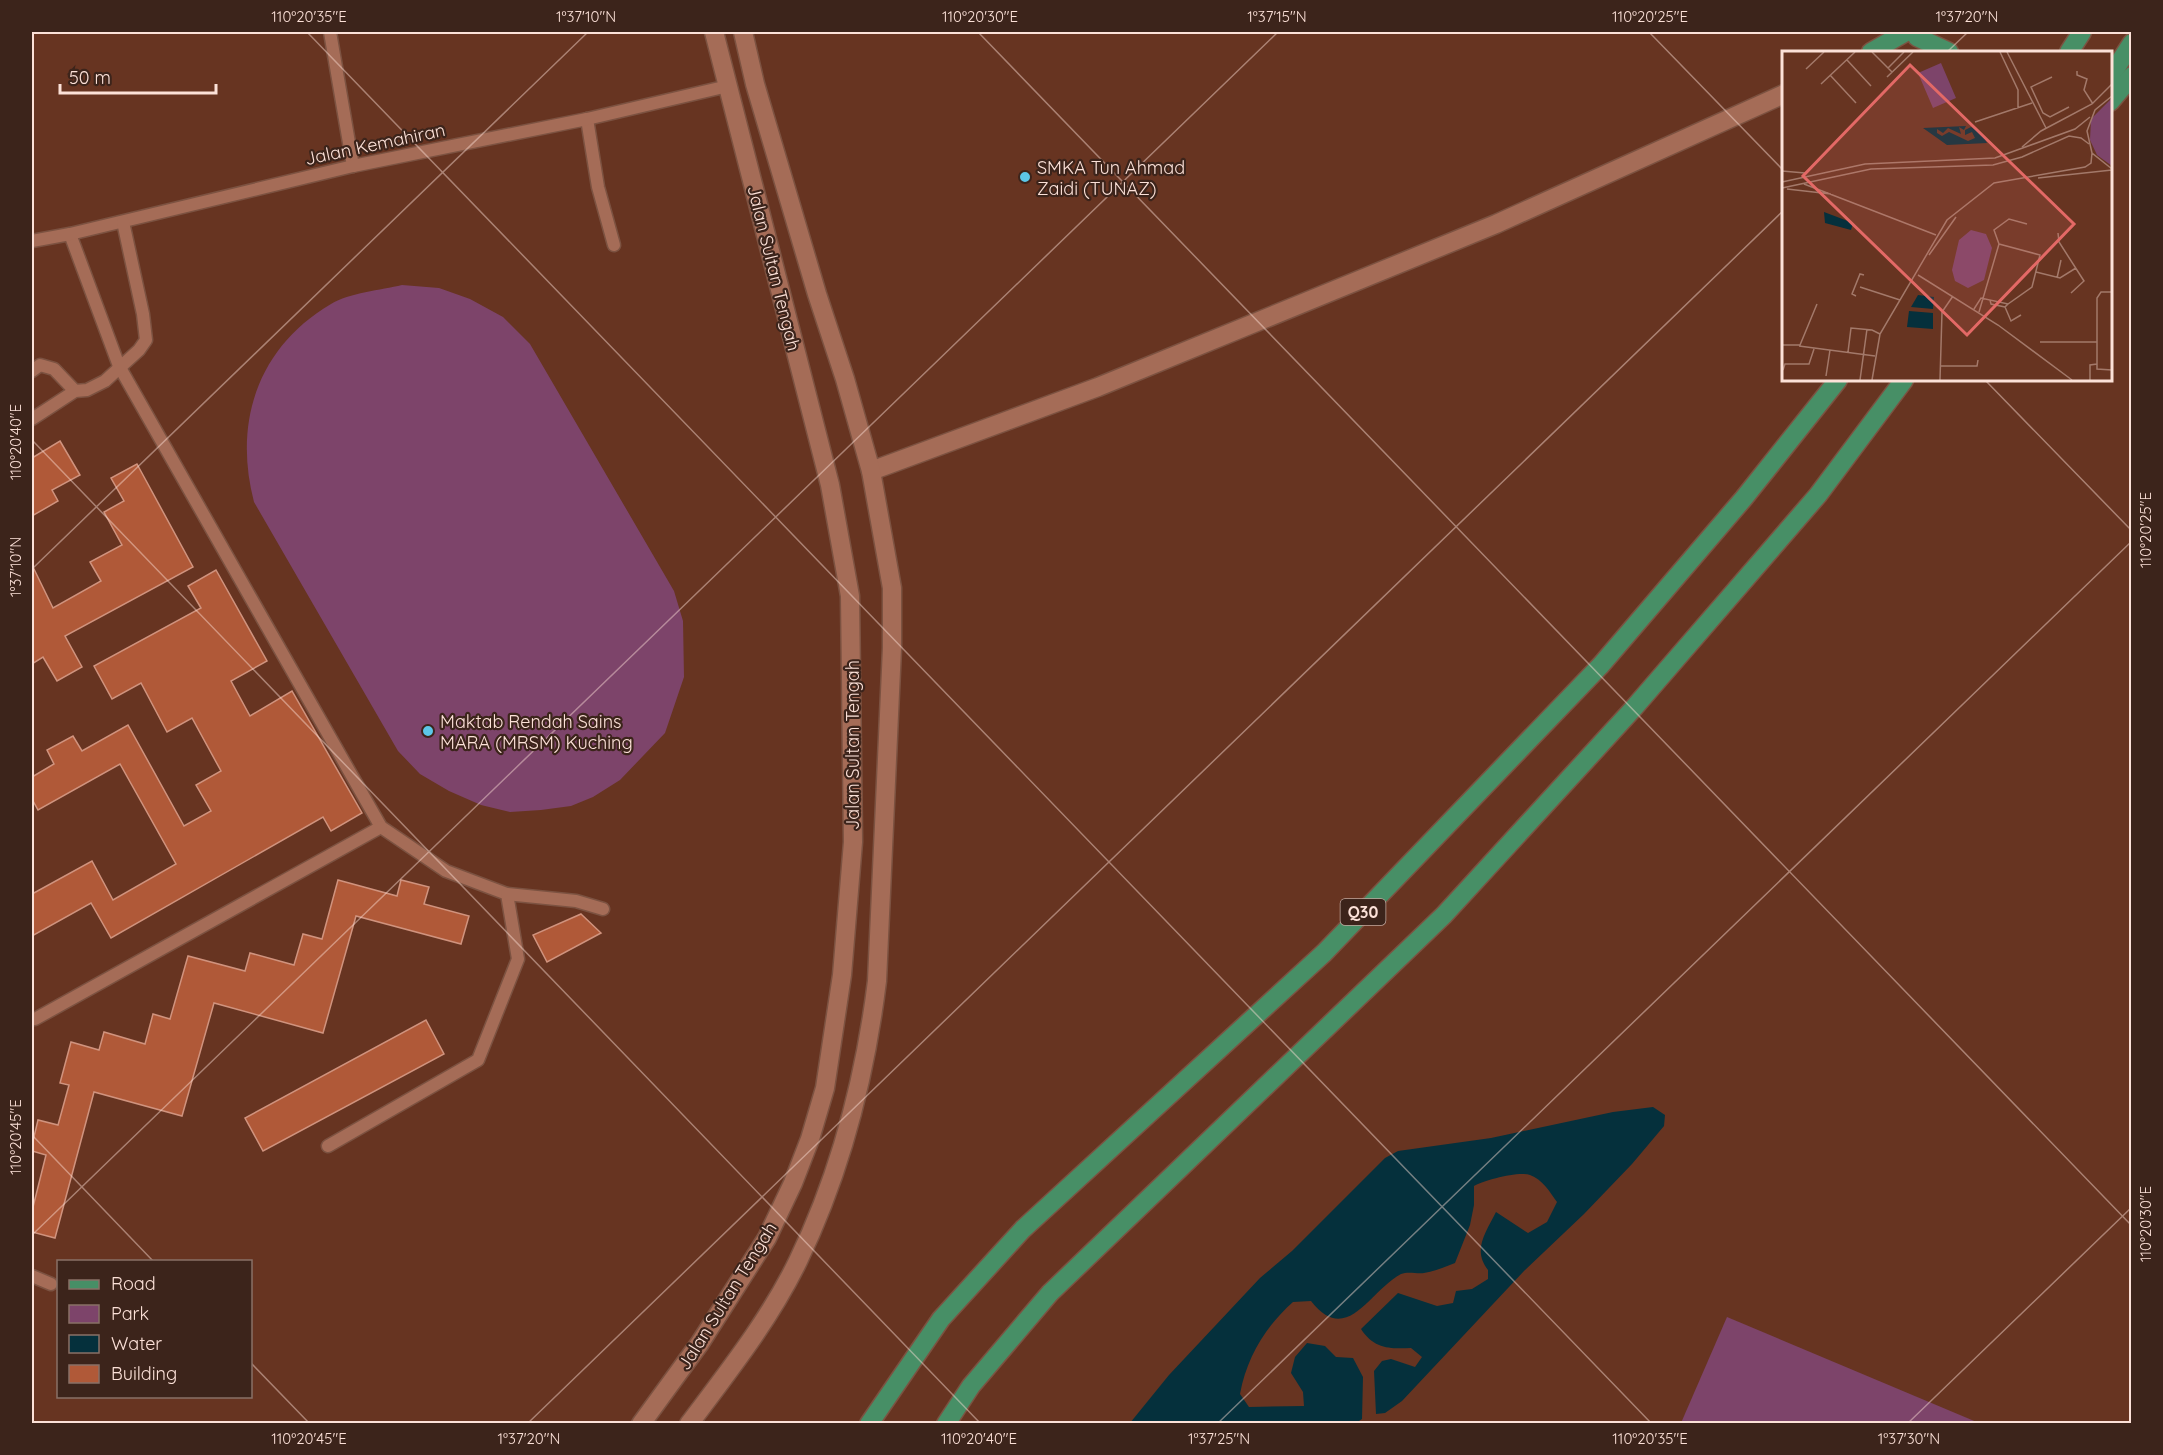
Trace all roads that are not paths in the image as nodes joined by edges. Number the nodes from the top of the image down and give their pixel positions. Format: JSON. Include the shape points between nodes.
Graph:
{"nodes":[{"id":1,"x":330,"y":32,"type":"edge"},
{"id":2,"x":714,"y":32,"type":"edge"},
{"id":3,"x":743,"y":32,"type":"edge"},
{"id":4,"x":2082,"y":32,"type":"edge"},
{"id":5,"x":1917,"y":33,"type":"edge"},
{"id":6,"x":2132,"y":43,"type":"edge"},
{"id":7,"x":1873,"y":51,"type":"edge"},
{"id":8,"x":1880,"y":51,"type":"edge"},
{"id":9,"x":1947,"y":51,"type":"edge"},
{"id":10,"x":2070,"y":51,"type":"edge"},
{"id":11,"x":2112,"y":74,"type":"edge"},
{"id":12,"x":2132,"y":76,"type":"edge"},
{"id":13,"x":728,"y":86,"type":"junction"},
{"id":14,"x":1782,"y":95,"type":"edge"},
{"id":15,"x":2112,"y":100,"type":"edge"},
{"id":16,"x":587,"y":119,"type":"junction"},
{"id":17,"x":353,"y":166,"type":"junction"},
{"id":18,"x":123,"y":222,"type":"junction"},
{"id":19,"x":70,"y":234,"type":"junction"},
{"id":20,"x":32,"y":241,"type":"edge"},
{"id":21,"x":614,"y":245,"type":"dead end"},
{"id":22,"x":119,"y":366,"type":"junction"},
{"id":23,"x":32,"y":370,"type":"edge"},
{"id":24,"x":1837,"y":381,"type":"edge"},
{"id":25,"x":1903,"y":381,"type":"edge"},
{"id":26,"x":75,"y":391,"type":"junction"},
{"id":27,"x":32,"y":419,"type":"edge"},
{"id":28,"x":871,"y":471,"type":"junction"},
{"id":29,"x":381,"y":827,"type":"junction"},
{"id":30,"x":507,"y":894,"type":"junction"},
{"id":31,"x":603,"y":909,"type":"dead end"},
{"id":32,"x":32,"y":1019,"type":"edge"},
{"id":33,"x":328,"y":1146,"type":"dead end"},
{"id":34,"x":32,"y":1276,"type":"edge"},
{"id":35,"x":51,"y":1284,"type":"dead end"},
{"id":36,"x":641,"y":1424,"type":"edge"},
{"id":37,"x":689,"y":1424,"type":"edge"},
{"id":38,"x":869,"y":1424,"type":"edge"},
{"id":39,"x":946,"y":1424,"type":"edge"}],
"edges":[{"from":1,"to":17,"type":"lane"},
{"from":2,"to":13,"type":"main road","name":"Jalan Sultan Tengah"},
{"from":3,"to":28,"type":"main road","name":"Jalan Sultan Tengah","via":[[755,84]]},
{"from":4,"to":10,"type":"main road"},
{"from":5,"to":7,"type":"main road"},
{"from":5,"to":8,"type":"main road"},
{"from":5,"to":9,"type":"main road"},
{"from":6,"to":11,"type":"main road"},
{"from":12,"to":15,"type":"main road"},
{"from":13,"to":16,"type":"lane","name":"Jalan Kemahiran"},
{"from":13,"to":36,"type":"main road","name":"Jalan Sultan Tengah","via":[[830,484],[850,596],[853,842],[842,975],[825,1088],[810,1139],[767,1238],[700,1343]]},
{"from":14,"to":28,"type":"main road","via":[[1496,224],[1098,387]]},
{"from":16,"to":17,"type":"lane","name":"Jalan Kemahiran"},
{"from":16,"to":21,"type":"lane","via":[[598,187]]},
{"from":17,"to":18,"type":"lane","name":"Jalan Kemahiran"},
{"from":18,"to":19,"type":"lane","name":"Jalan Kemahiran"},
{"from":18,"to":22,"type":"lane","via":[[146,340]]},
{"from":19,"to":20,"type":"lane","name":"Jalan Kemahiran"},
{"from":19,"to":22,"type":"lane"},
{"from":22,"to":26,"type":"lane","via":[[105,381]]},
{"from":22,"to":29,"type":"lane"},
{"from":23,"to":26,"type":"lane","via":[[48,366]]},
{"from":24,"to":38,"type":"main road","number":"Q30","via":[[1744,498],[1601,665],[1324,953],[1023,1229],[941,1319]]},
{"from":25,"to":39,"type":"main road","via":[[1810,504],[1632,710],[1444,915],[1050,1293],[971,1386]]},
{"from":26,"to":27,"type":"lane"},
{"from":28,"to":37,"type":"main road","name":"Jalan Sultan Tengah","via":[[892,588],[892,648],[877,981],[868,1043],[843,1151],[797,1263],[758,1329]]},
{"from":29,"to":30,"type":"lane","via":[[446,871]]},
{"from":29,"to":32,"type":"lane"},
{"from":30,"to":31,"type":"lane","via":[[576,901]]},
{"from":30,"to":33,"type":"lane","via":[[518,959],[478,1060]]},
{"from":34,"to":35,"type":"lane"}]}
